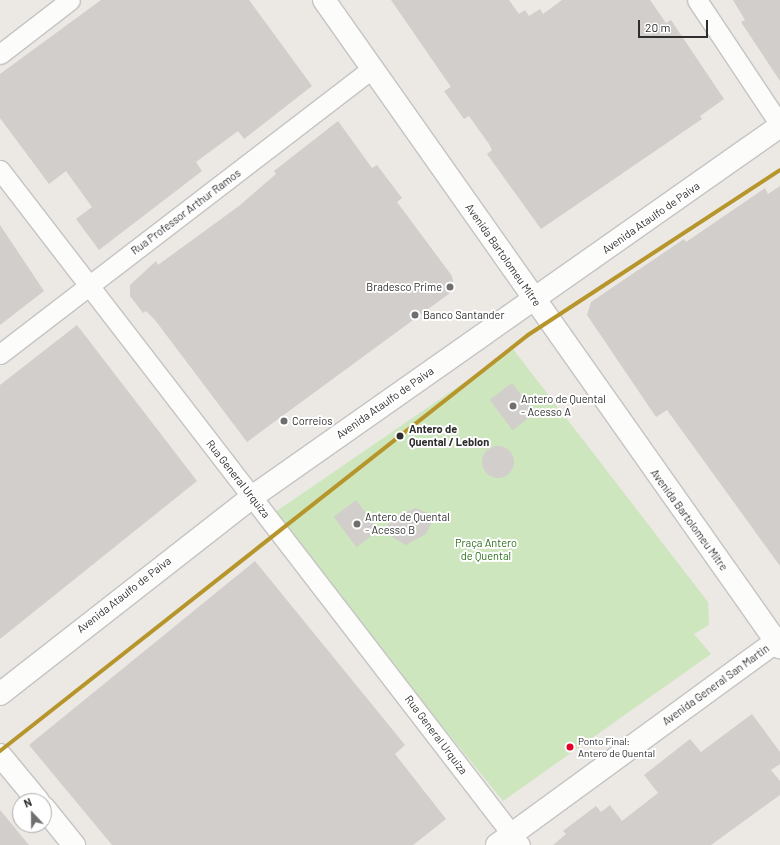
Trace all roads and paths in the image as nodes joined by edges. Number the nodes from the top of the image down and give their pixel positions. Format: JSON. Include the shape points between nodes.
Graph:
{"nodes":[{"id":1,"x":70,"y":0,"type":"edge"},
{"id":2,"x":324,"y":0,"type":"edge"},
{"id":3,"x":697,"y":0,"type":"edge"},
{"id":4,"x":0,"y":54,"type":"edge"},
{"id":5,"x":372,"y":69,"type":"junction"},
{"id":6,"x":780,"y":126,"type":"edge"},
{"id":7,"x":0,"y":170,"type":"edge"},
{"id":8,"x":90,"y":286,"type":"junction"},
{"id":9,"x":535,"y":300,"type":"junction"},
{"id":10,"x":0,"y":354,"type":"edge"},
{"id":11,"x":252,"y":497,"type":"junction"},
{"id":12,"x":779,"y":642,"type":"edge"},
{"id":13,"x":0,"y":694,"type":"edge"},
{"id":14,"x":0,"y":755,"type":"edge"},
{"id":15,"x":31,"y":793,"type":"edge"},
{"id":16,"x":52,"y":818,"type":"edge"},
{"id":17,"x":509,"y":841,"type":"edge"},
{"id":18,"x":74,"y":845,"type":"edge"}],
"edges":[{"from":1,"to":4,"type":"street"},
{"from":2,"to":5,"type":"main road","name":"Avenida Bartolomeu Mitre"},
{"from":3,"to":6,"type":"street"},
{"from":5,"to":8,"type":"street","name":"Rua Professor Arthur Ramos"},
{"from":5,"to":9,"type":"main road","name":"Avenida Bartolomeu Mitre"},
{"from":6,"to":9,"type":"main road","name":"Avenida Ataulfo de Paiva"},
{"from":7,"to":8,"type":"street","name":"Rua General Urquiza"},
{"from":8,"to":10,"type":"street","name":"Rua Professor Arthur Ramos"},
{"from":8,"to":11,"type":"street","name":"Rua General Urquiza"},
{"from":9,"to":11,"type":"main road","name":"Avenida Ataulfo de Paiva"},
{"from":9,"to":12,"type":"main road","name":"Avenida Bartolomeu Mitre"},
{"from":11,"to":13,"type":"main road","name":"Avenida Ataulfo de Paiva"},
{"from":11,"to":17,"type":"street","name":"Rua General Urquiza"},
{"from":12,"to":17,"type":"main road","name":"Avenida General San Martin"},
{"from":14,"to":15,"type":"main road"},
{"from":16,"to":18,"type":"main road"}]}
